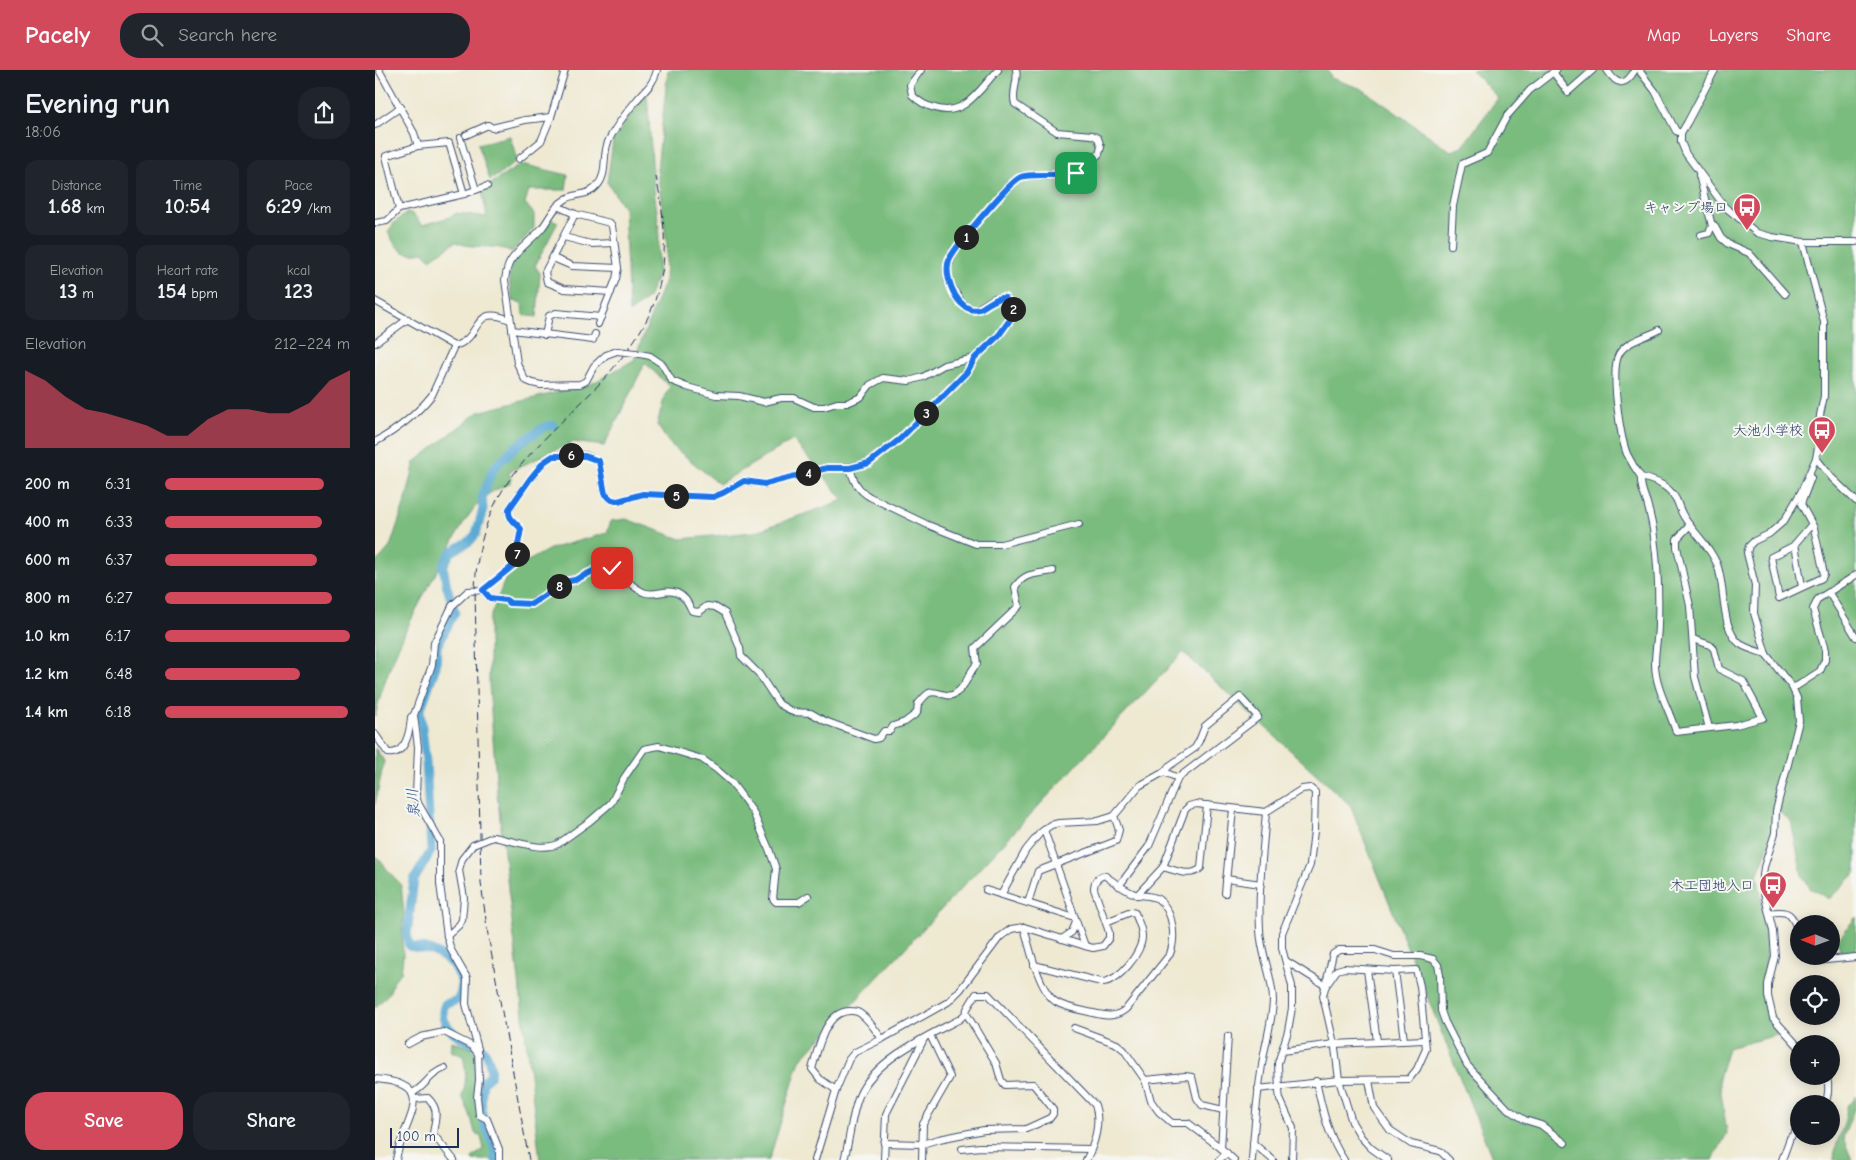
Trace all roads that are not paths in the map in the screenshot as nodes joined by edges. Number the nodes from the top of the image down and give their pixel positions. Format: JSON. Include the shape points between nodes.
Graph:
{"nodes":[{"id":1,"x":379,"y":70,"type":"edge"},
{"id":2,"x":565,"y":70,"type":"edge"},
{"id":3,"x":657,"y":70,"type":"edge"},
{"id":4,"x":921,"y":70,"type":"edge"},
{"id":5,"x":998,"y":70,"type":"edge"},
{"id":6,"x":1016,"y":70,"type":"edge"},
{"id":7,"x":1593,"y":70,"type":"edge"},
{"id":8,"x":1607,"y":70,"type":"edge"},
{"id":9,"x":1635,"y":70,"type":"edge"},
{"id":10,"x":1640,"y":70,"type":"edge"},
{"id":11,"x":1715,"y":70,"type":"edge"},
{"id":12,"x":1555,"y":71,"type":"edge"},
{"id":13,"x":401,"y":107,"type":"junction"},
{"id":14,"x":551,"y":117,"type":"junction"},
{"id":15,"x":375,"y":125,"type":"edge"},
{"id":16,"x":1681,"y":133,"type":"junction"},
{"id":17,"x":418,"y":146,"type":"junction"},
{"id":18,"x":519,"y":159,"type":"dead end"},
{"id":19,"x":1699,"y":172,"type":"junction"},
{"id":20,"x":487,"y":186,"type":"dead end"},
{"id":21,"x":476,"y":190,"type":"junction"},
{"id":22,"x":463,"y":194,"type":"junction"},
{"id":23,"x":557,"y":206,"type":"junction"},
{"id":24,"x":399,"y":209,"type":"junction"},
{"id":25,"x":575,"y":214,"type":"junction"},
{"id":26,"x":375,"y":223,"type":"edge"},
{"id":27,"x":1712,"y":226,"type":"junction"},
{"id":28,"x":1701,"y":235,"type":"dead end"},
{"id":29,"x":564,"y":237,"type":"junction"},
{"id":30,"x":1803,"y":242,"type":"junction"},
{"id":31,"x":1856,"y":242,"type":"edge"},
{"id":32,"x":614,"y":243,"type":"junction"},
{"id":33,"x":1451,"y":245,"type":"dead end"},
{"id":34,"x":553,"y":258,"type":"junction"},
{"id":35,"x":617,"y":268,"type":"junction"},
{"id":36,"x":611,"y":292,"type":"junction"},
{"id":37,"x":1785,"y":294,"type":"dead end"},
{"id":38,"x":375,"y":301,"type":"edge"},
{"id":39,"x":601,"y":316,"type":"junction"},
{"id":40,"x":408,"y":319,"type":"junction"},
{"id":41,"x":510,"y":320,"type":"junction"},
{"id":42,"x":598,"y":324,"type":"dead end"},
{"id":43,"x":512,"y":330,"type":"junction"},
{"id":44,"x":1659,"y":330,"type":"dead end"},
{"id":45,"x":595,"y":334,"type":"dead end"},
{"id":46,"x":545,"y":335,"type":"junction"},
{"id":47,"x":375,"y":343,"type":"edge"},
{"id":48,"x":454,"y":346,"type":"junction"},
{"id":49,"x":975,"y":358,"type":"junction"},
{"id":50,"x":375,"y":442,"type":"edge"},
{"id":51,"x":1816,"y":458,"type":"junction"},
{"id":52,"x":850,"y":468,"type":"junction"},
{"id":53,"x":1809,"y":474,"type":"junction"},
{"id":54,"x":1641,"y":477,"type":"junction"},
{"id":55,"x":1856,"y":501,"type":"edge"},
{"id":56,"x":1079,"y":524,"type":"dead end"},
{"id":57,"x":1812,"y":524,"type":"junction"},
{"id":58,"x":1690,"y":525,"type":"junction"},
{"id":59,"x":1795,"y":544,"type":"junction"},
{"id":60,"x":1053,"y":571,"type":"dead end"},
{"id":61,"x":1856,"y":575,"type":"edge"},
{"id":62,"x":1802,"y":587,"type":"junction"},
{"id":63,"x":483,"y":590,"type":"junction"},
{"id":64,"x":1829,"y":592,"type":"junction"},
{"id":65,"x":1856,"y":637,"type":"edge"},
{"id":66,"x":1693,"y":639,"type":"junction"},
{"id":67,"x":1766,"y":654,"type":"junction"},
{"id":68,"x":1792,"y":687,"type":"junction"},
{"id":69,"x":414,"y":715,"type":"junction"},
{"id":70,"x":1709,"y":728,"type":"junction"},
{"id":71,"x":375,"y":734,"type":"edge"},
{"id":72,"x":1164,"y":772,"type":"junction"},
{"id":73,"x":1178,"y":778,"type":"junction"},
{"id":74,"x":1207,"y":805,"type":"junction"},
{"id":75,"x":1233,"y":809,"type":"junction"},
{"id":76,"x":1267,"y":812,"type":"junction"},
{"id":77,"x":1114,"y":816,"type":"junction"},
{"id":78,"x":1044,"y":830,"type":"junction"},
{"id":79,"x":1058,"y":865,"type":"junction"},
{"id":80,"x":1163,"y":867,"type":"junction"},
{"id":81,"x":1226,"y":879,"type":"junction"},
{"id":82,"x":1261,"y":884,"type":"junction"},
{"id":83,"x":1119,"y":886,"type":"junction"},
{"id":84,"x":986,"y":890,"type":"dead end"},
{"id":85,"x":1225,"y":893,"type":"dead end"},
{"id":86,"x":1137,"y":894,"type":"junction"},
{"id":87,"x":1001,"y":895,"type":"junction"},
{"id":88,"x":808,"y":896,"type":"dead end"},
{"id":89,"x":1028,"y":903,"type":"junction"},
{"id":90,"x":1770,"y":913,"type":"junction"},
{"id":91,"x":1790,"y":915,"type":"edge"},
{"id":92,"x":1075,"y":920,"type":"junction"},
{"id":93,"x":1105,"y":922,"type":"junction"},
{"id":94,"x":1024,"y":927,"type":"junction"},
{"id":95,"x":447,"y":936,"type":"junction"},
{"id":96,"x":1061,"y":939,"type":"junction"},
{"id":97,"x":1085,"y":946,"type":"junction"},
{"id":98,"x":1856,"y":957,"type":"edge"},
{"id":99,"x":1840,"y":959,"type":"edge"},
{"id":100,"x":1286,"y":961,"type":"junction"},
{"id":101,"x":1034,"y":966,"type":"junction"},
{"id":102,"x":1367,"y":970,"type":"junction"},
{"id":103,"x":1395,"y":972,"type":"junction"},
{"id":104,"x":1326,"y":986,"type":"junction"},
{"id":105,"x":967,"y":1013,"type":"junction"},
{"id":106,"x":1074,"y":1028,"type":"dead end"},
{"id":107,"x":1228,"y":1036,"type":"dead end"},
{"id":108,"x":927,"y":1037,"type":"junction"},
{"id":109,"x":1790,"y":1037,"type":"edge"},
{"id":110,"x":882,"y":1039,"type":"junction"},
{"id":111,"x":1404,"y":1040,"type":"junction"},
{"id":112,"x":1424,"y":1040,"type":"junction"},
{"id":113,"x":1377,"y":1041,"type":"junction"},
{"id":114,"x":408,"y":1044,"type":"dead end"},
{"id":115,"x":1334,"y":1044,"type":"junction"},
{"id":116,"x":478,"y":1048,"type":"junction"},
{"id":117,"x":1283,"y":1050,"type":"junction"},
{"id":118,"x":445,"y":1068,"type":"dead end"},
{"id":119,"x":375,"y":1079,"type":"edge"},
{"id":120,"x":1145,"y":1080,"type":"junction"},
{"id":121,"x":1339,"y":1080,"type":"junction"},
{"id":122,"x":1369,"y":1080,"type":"junction"},
{"id":123,"x":1316,"y":1081,"type":"junction"},
{"id":124,"x":1279,"y":1086,"type":"junction"},
{"id":125,"x":836,"y":1090,"type":"junction"},
{"id":126,"x":1258,"y":1090,"type":"junction"},
{"id":127,"x":413,"y":1096,"type":"junction"},
{"id":128,"x":1223,"y":1110,"type":"junction"},
{"id":129,"x":1790,"y":1138,"type":"edge"},
{"id":130,"x":884,"y":1142,"type":"junction"},
{"id":131,"x":1253,"y":1143,"type":"junction"},
{"id":132,"x":1565,"y":1143,"type":"dead end"},
{"id":133,"x":922,"y":1144,"type":"junction"},
{"id":134,"x":1221,"y":1148,"type":"junction"},
{"id":135,"x":962,"y":1149,"type":"dead end"},
{"id":136,"x":1091,"y":1149,"type":"junction"},
{"id":137,"x":1227,"y":1153,"type":"junction"},
{"id":138,"x":395,"y":1160,"type":"edge"},
{"id":139,"x":454,"y":1160,"type":"edge"},
{"id":140,"x":499,"y":1160,"type":"edge"},
{"id":141,"x":815,"y":1160,"type":"edge"},
{"id":142,"x":844,"y":1160,"type":"edge"},
{"id":143,"x":884,"y":1160,"type":"edge"},
{"id":144,"x":921,"y":1160,"type":"edge"},
{"id":145,"x":1086,"y":1160,"type":"edge"},
{"id":146,"x":1219,"y":1160,"type":"edge"},
{"id":147,"x":1234,"y":1160,"type":"edge"},
{"id":148,"x":1252,"y":1160,"type":"edge"},
{"id":149,"x":1273,"y":1160,"type":"edge"},
{"id":150,"x":1291,"y":1160,"type":"edge"},
{"id":151,"x":1344,"y":1160,"type":"edge"},
{"id":152,"x":1388,"y":1160,"type":"edge"},
{"id":153,"x":1449,"y":1160,"type":"edge"},
{"id":154,"x":1782,"y":1160,"type":"edge"}],
"edges":[{"from":1,"to":13,"type":"street"},
{"from":2,"to":14,"type":"street"},
{"from":3,"to":23,"type":"street","via":[[648,89],[635,102],[608,142],[601,181],[587,193]]},
{"from":4,"to":5,"type":"street","via":[[910,85],[912,95],[926,106],[954,110],[975,97]]},
{"from":6,"to":49,"type":"street","via":[[1015,104],[1057,132],[1098,138],[1101,147],[1099,154],[1086,166],[1070,175],[1021,176],[954,250],[947,270],[948,280],[962,303],[976,310],[995,298],[1005,298],[1013,310],[1012,317],[999,335]]},
{"from":7,"to":12,"type":"street","via":[[1568,92]]},
{"from":8,"to":9,"type":"street","via":[[1618,82],[1625,82]]},
{"from":10,"to":16,"type":"street","via":[[1655,90],[1676,131]]},
{"from":11,"to":16,"type":"street"},
{"from":12,"to":33,"type":"street","via":[[1530,90],[1507,116],[1487,153],[1461,164],[1453,206]]},
{"from":13,"to":15,"type":"street"},
{"from":13,"to":17,"type":"street"},
{"from":14,"to":18,"type":"street","via":[[541,142]]},
{"from":14,"to":21,"type":"street","via":[[492,128],[488,125],[463,137]]},
{"from":16,"to":19,"type":"street","via":[[1686,154]]},
{"from":17,"to":22,"type":"street","via":[[449,143]]},
{"from":17,"to":24,"type":"street","via":[[386,156]]},
{"from":19,"to":27,"type":"street"},
{"from":19,"to":30,"type":"street","via":[[1725,207],[1751,229],[1772,237]]},
{"from":20,"to":21,"type":"street"},
{"from":21,"to":22,"type":"street"},
{"from":22,"to":24,"type":"street"},
{"from":23,"to":25,"type":"street"},
{"from":23,"to":41,"type":"street","via":[[509,262],[505,280]]},
{"from":24,"to":26,"type":"street","via":[[387,222]]},
{"from":25,"to":29,"type":"street"},
{"from":25,"to":32,"type":"street","via":[[610,223]]},
{"from":27,"to":28,"type":"street","via":[[1709,233]]},
{"from":27,"to":37,"type":"street","via":[[1728,244],[1749,253]]},
{"from":29,"to":32,"type":"street","via":[[591,244]]},
{"from":29,"to":34,"type":"street"},
{"from":30,"to":31,"type":"street"},
{"from":30,"to":51,"type":"street","via":[[1824,322],[1824,396]]},
{"from":32,"to":35,"type":"street"},
{"from":34,"to":35,"type":"street","via":[[572,266]]},
{"from":34,"to":36,"type":"street","via":[[545,272],[547,282],[563,289]]},
{"from":35,"to":36,"type":"street"},
{"from":36,"to":39,"type":"street"},
{"from":38,"to":40,"type":"street"},
{"from":39,"to":42,"type":"street"},
{"from":39,"to":46,"type":"street","via":[[556,313],[549,316]]},
{"from":40,"to":47,"type":"street"},
{"from":40,"to":48,"type":"street"},
{"from":41,"to":43,"type":"street"},
{"from":41,"to":48,"type":"street","via":[[497,314],[488,315],[467,340]]},
{"from":43,"to":46,"type":"street"},
{"from":43,"to":49,"type":"street","bridge":true,"via":[[519,369],[525,380],[532,383],[580,384],[586,381],[594,366],[617,351],[650,356],[662,364],[672,381],[716,396],[739,396],[765,402],[794,398],[814,407],[861,398],[870,385],[883,378],[909,381],[944,365]]},
{"from":44,"to":54,"type":"street","via":[[1625,347],[1616,365],[1621,433]]},
{"from":45,"to":46,"type":"street","via":[[593,340]]},
{"from":48,"to":50,"type":"street","via":[[427,401],[404,424]]},
{"from":49,"to":52,"type":"street","via":[[967,372],[900,439],[869,463]]},
{"from":51,"to":53,"type":"street"},
{"from":51,"to":55,"type":"street","via":[[1831,478]]},
{"from":52,"to":56,"type":"street","via":[[858,487],[869,497],[976,544],[1001,544]]},
{"from":52,"to":63,"type":"street","via":[[827,468],[765,484],[744,481],[713,497],[643,494],[618,501],[605,494],[599,461],[585,456],[553,456],[544,462],[509,509],[511,520],[521,529],[514,565]]},
{"from":53,"to":57,"type":"street","via":[[1812,478],[1801,504]]},
{"from":53,"to":67,"type":"street","via":[[1784,521],[1754,541],[1747,553],[1755,585],[1754,613]]},
{"from":54,"to":58,"type":"street","via":[[1666,487]]},
{"from":54,"to":70,"type":"street","via":[[1640,484],[1651,518],[1659,582],[1657,684],[1676,732]]},
{"from":57,"to":59,"type":"street"},
{"from":57,"to":62,"type":"street","via":[[1824,574]]},
{"from":58,"to":66,"type":"street","via":[[1677,539],[1677,547],[1690,606]]},
{"from":58,"to":67,"type":"street","via":[[1712,553],[1718,567],[1726,616],[1733,635],[1740,644]]},
{"from":59,"to":62,"type":"street"},
{"from":59,"to":62,"type":"street","via":[[1771,557],[1779,598]]},
{"from":60,"to":63,"type":"street","via":[[1027,575],[1019,581],[1015,587],[1019,606],[975,648],[977,664],[955,695],[928,693],[918,704],[917,713],[874,739],[825,721],[811,712],[793,712],[779,704],[759,674],[741,656],[729,620],[715,607],[691,611],[686,599],[677,593],[645,593],[612,568],[603,566],[564,582],[532,604],[490,598]]},
{"from":61,"to":64,"type":"street"},
{"from":63,"to":69,"type":"street","via":[[468,591],[448,613],[434,643],[432,665]]},
{"from":64,"to":65,"type":"street"},
{"from":64,"to":68,"type":"street","via":[[1818,599],[1813,609],[1825,650],[1823,666]]},
{"from":66,"to":70,"type":"street","via":[[1695,677]]},
{"from":66,"to":70,"type":"street","via":[[1714,649],[1719,670],[1743,682],[1763,718]]},
{"from":67,"to":68,"type":"street"},
{"from":68,"to":90,"type":"street","via":[[1797,698],[1799,721],[1776,811],[1775,833],[1762,884]]},
{"from":69,"to":71,"type":"street","via":[[401,751],[395,754],[388,753]]},
{"from":69,"to":95,"type":"street","via":[[418,747],[416,795],[440,841],[440,884]]},
{"from":72,"to":73,"type":"street"},
{"from":72,"to":73,"type":"street","via":[[1195,748],[1205,726],[1240,697],[1258,718]]},
{"from":72,"to":77,"type":"street","via":[[1139,786]]},
{"from":73,"to":83,"type":"street","via":[[1149,846]]},
{"from":74,"to":75,"type":"street"},
{"from":74,"to":80,"type":"street","via":[[1196,804],[1185,810]]},
{"from":74,"to":80,"type":"street","via":[[1201,868],[1189,874]]},
{"from":75,"to":76,"type":"street"},
{"from":75,"to":81,"type":"street"},
{"from":76,"to":82,"type":"street"},
{"from":76,"to":100,"type":"street","via":[[1302,789],[1310,788],[1315,792],[1310,864],[1281,933]]},
{"from":77,"to":78,"type":"street","via":[[1098,822],[1059,823]]},
{"from":77,"to":79,"type":"street","via":[[1119,830],[1116,841]]},
{"from":78,"to":79,"type":"street"},
{"from":78,"to":87,"type":"street","via":[[1026,850]]},
{"from":79,"to":89,"type":"street","via":[[1038,872]]},
{"from":79,"to":92,"type":"street"},
{"from":80,"to":86,"type":"street"},
{"from":81,"to":82,"type":"street"},
{"from":81,"to":85,"type":"street"},
{"from":82,"to":126,"type":"street","via":[[1262,951],[1273,999]]},
{"from":83,"to":86,"type":"street"},
{"from":83,"to":93,"type":"street","via":[[1105,875],[1094,883],[1093,889]]},
{"from":84,"to":87,"type":"street"},
{"from":86,"to":101,"type":"street","via":[[1157,899],[1166,909],[1174,933],[1173,944],[1169,954],[1121,1014],[1103,1016],[1057,1002],[1050,997]]},
{"from":87,"to":89,"type":"street"},
{"from":88,"to":95,"type":"street","bridge":true,"via":[[799,902],[776,902],[773,899],[776,870],[769,849],[753,812],[732,783],[701,759],[659,746],[644,749],[611,803],[558,844],[528,845],[493,837],[473,845],[462,859],[459,870],[464,898],[462,920]]},
{"from":89,"to":92,"type":"street"},
{"from":90,"to":91,"type":"street","via":[[1781,911]]},
{"from":90,"to":109,"type":"street","via":[[1775,956],[1768,996],[1773,1018]]},
{"from":92,"to":96,"type":"street","via":[[1072,932]]},
{"from":92,"to":97,"type":"street"},
{"from":93,"to":97,"type":"street","via":[[1109,932],[1107,942],[1099,948]]},
{"from":93,"to":101,"type":"street","via":[[1131,912],[1135,914],[1143,935],[1140,948],[1121,975],[1107,982],[1094,981]]},
{"from":94,"to":96,"type":"street"},
{"from":94,"to":101,"type":"street"},
{"from":94,"to":110,"type":"street","via":[[1011,929],[1000,937],[948,1002]]},
{"from":95,"to":116,"type":"street","via":[[467,978],[467,1004]]},
{"from":96,"to":97,"type":"street"},
{"from":98,"to":99,"type":"street"},
{"from":100,"to":104,"type":"street"},
{"from":100,"to":117,"type":"street","via":[[1292,986]]},
{"from":102,"to":103,"type":"street"},
{"from":102,"to":104,"type":"street","via":[[1337,970]]},
{"from":102,"to":113,"type":"street"},
{"from":103,"to":111,"type":"street"},
{"from":103,"to":112,"type":"street","via":[[1416,970],[1421,986]]},
{"from":104,"to":115,"type":"street","via":[[1323,996]]},
{"from":104,"to":132,"type":"street","via":[[1333,954],[1339,950],[1375,950],[1394,956],[1427,956],[1433,959],[1440,975],[1443,1016],[1467,1065],[1508,1109],[1541,1125]]},
{"from":105,"to":108,"type":"street"},
{"from":105,"to":133,"type":"street","via":[[1005,1085],[1033,1084],[1053,1114],[1026,1130],[984,1130]]},
{"from":105,"to":136,"type":"street","via":[[976,994],[988,994],[1086,1094],[1098,1114]]},
{"from":106,"to":120,"type":"street","via":[[1117,1044],[1133,1060]]},
{"from":107,"to":128,"type":"street"},
{"from":108,"to":130,"type":"street","via":[[886,1114]]},
{"from":108,"to":133,"type":"street","via":[[950,1077],[923,1124]]},
{"from":108,"to":142,"type":"street","via":[[884,1063],[864,1086]]},
{"from":110,"to":125,"type":"street","via":[[855,1052]]},
{"from":110,"to":125,"type":"street","via":[[862,1014],[844,1011],[836,1015],[821,1040],[812,1069]]},
{"from":111,"to":112,"type":"street"},
{"from":111,"to":113,"type":"street"},
{"from":112,"to":122,"type":"street","via":[[1426,1049],[1417,1070],[1409,1079]]},
{"from":113,"to":115,"type":"street"},
{"from":114,"to":116,"type":"street","via":[[421,1037],[444,1032]]},
{"from":115,"to":117,"type":"street"},
{"from":115,"to":121,"type":"street"},
{"from":116,"to":140,"type":"street","via":[[479,1115],[487,1119],[499,1149]]},
{"from":117,"to":124,"type":"street","via":[[1279,1063]]},
{"from":118,"to":127,"type":"street","via":[[434,1072]]},
{"from":119,"to":127,"type":"street","via":[[404,1084]]},
{"from":120,"to":128,"type":"street","via":[[1192,1077],[1202,1105]]},
{"from":120,"to":134,"type":"street","via":[[1151,1101],[1172,1124],[1188,1123]]},
{"from":121,"to":122,"type":"street"},
{"from":121,"to":123,"type":"street"},
{"from":121,"to":152,"type":"street","via":[[1352,1122],[1361,1137]]},
{"from":122,"to":153,"type":"street","via":[[1375,1108],[1390,1130],[1411,1144],[1439,1151]]},
{"from":123,"to":124,"type":"street"},
{"from":123,"to":151,"type":"street","via":[[1327,1123]]},
{"from":124,"to":126,"type":"street"},
{"from":124,"to":150,"type":"street","via":[[1280,1099],[1293,1128]]},
{"from":125,"to":141,"type":"street"},
{"from":126,"to":131,"type":"street"},
{"from":127,"to":138,"type":"street","via":[[411,1113]]},
{"from":127,"to":139,"type":"street","via":[[428,1098],[433,1103],[436,1108],[433,1134]]},
{"from":128,"to":134,"type":"street"},
{"from":129,"to":154,"type":"street"},
{"from":130,"to":133,"type":"street"},
{"from":130,"to":143,"type":"street"},
{"from":131,"to":148,"type":"street"},
{"from":131,"to":149,"type":"street"},
{"from":133,"to":144,"type":"street"},
{"from":134,"to":137,"type":"street"},
{"from":135,"to":136,"type":"street"},
{"from":136,"to":145,"type":"street"},
{"from":137,"to":146,"type":"street"},
{"from":137,"to":147,"type":"street"}]}
